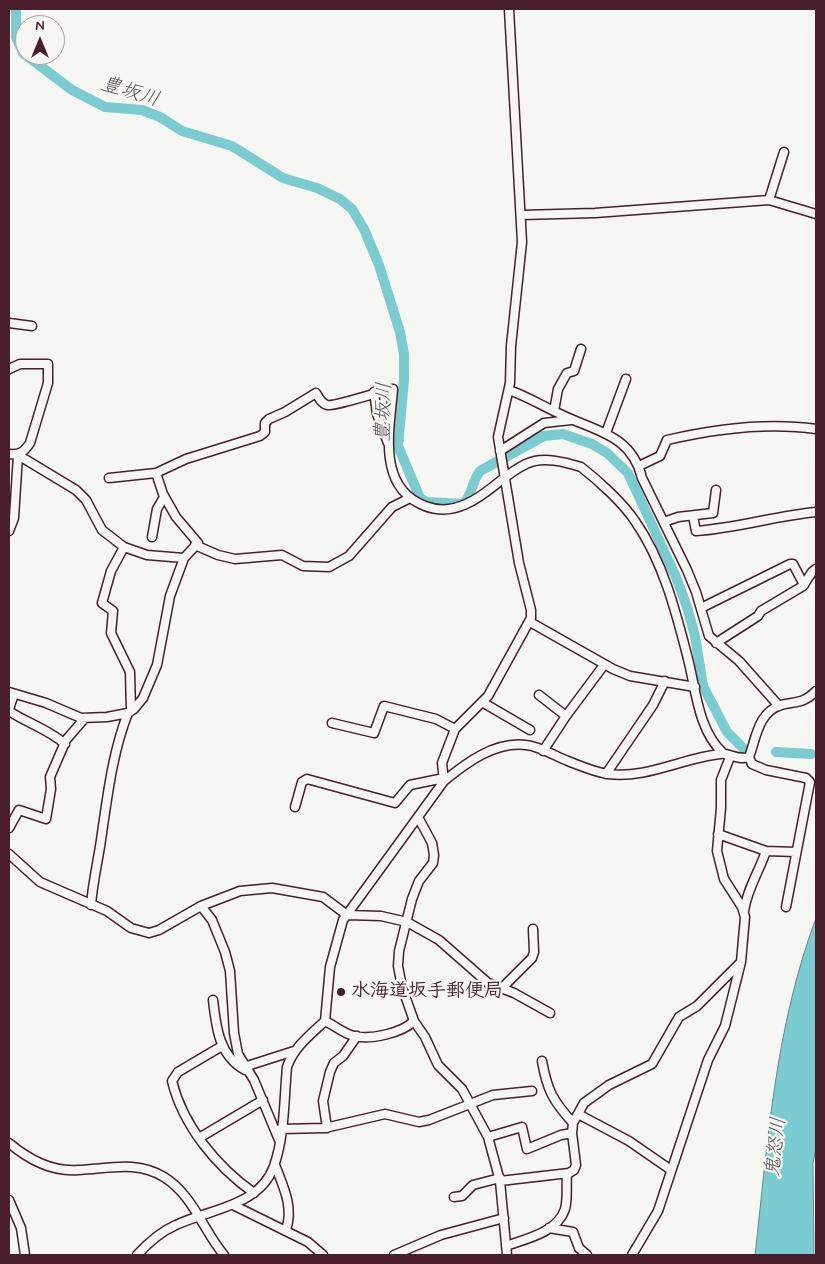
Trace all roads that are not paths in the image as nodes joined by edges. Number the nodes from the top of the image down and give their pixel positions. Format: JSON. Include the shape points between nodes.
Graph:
{"nodes":[{"id":1,"x":509,"y":9,"type":"edge"},
{"id":2,"x":784,"y":152,"type":"dead end"},
{"id":3,"x":769,"y":200,"type":"junction"},
{"id":4,"x":816,"y":214,"type":"edge"},
{"id":5,"x":521,"y":215,"type":"junction"},
{"id":6,"x":9,"y":323,"type":"edge"},
{"id":7,"x":32,"y":326,"type":"dead end"},
{"id":8,"x":581,"y":349,"type":"dead end"},
{"id":9,"x":9,"y":369,"type":"edge"},
{"id":10,"x":626,"y":379,"type":"dead end"},
{"id":11,"x":509,"y":390,"type":"junction"},
{"id":12,"x":374,"y":392,"type":"junction"},
{"id":13,"x":554,"y":411,"type":"junction"},
{"id":14,"x":576,"y":420,"type":"junction"},
{"id":15,"x":816,"y":429,"type":"edge"},
{"id":16,"x":606,"y":433,"type":"junction"},
{"id":17,"x":389,"y":445,"type":"junction"},
{"id":18,"x":500,"y":452,"type":"junction"},
{"id":19,"x":9,"y":454,"type":"edge"},
{"id":20,"x":18,"y":454,"type":"junction"},
{"id":21,"x":639,"y":466,"type":"junction"},
{"id":22,"x":156,"y":472,"type":"junction"},
{"id":23,"x":505,"y":477,"type":"junction"},
{"id":24,"x":109,"y":478,"type":"dead end"},
{"id":25,"x":716,"y":490,"type":"dead end"},
{"id":26,"x":164,"y":497,"type":"junction"},
{"id":27,"x":410,"y":498,"type":"junction"},
{"id":28,"x":816,"y":512,"type":"edge"},
{"id":29,"x":693,"y":516,"type":"junction"},
{"id":30,"x":664,"y":522,"type":"junction"},
{"id":31,"x":9,"y":531,"type":"edge"},
{"id":32,"x":152,"y":537,"type":"dead end"},
{"id":33,"x":196,"y":545,"type":"junction"},
{"id":34,"x":124,"y":547,"type":"junction"},
{"id":35,"x":184,"y":558,"type":"junction"},
{"id":36,"x":816,"y":569,"type":"edge"},
{"id":37,"x":804,"y":584,"type":"junction"},
{"id":38,"x":701,"y":608,"type":"junction"},
{"id":39,"x":530,"y":622,"type":"junction"},
{"id":40,"x":716,"y":643,"type":"junction"},
{"id":41,"x":604,"y":665,"type":"junction"},
{"id":42,"x":665,"y":681,"type":"junction"},
{"id":43,"x":695,"y":687,"type":"junction"},
{"id":44,"x":816,"y":691,"type":"edge"},
{"id":45,"x":11,"y":693,"type":"edge"},
{"id":46,"x":539,"y":695,"type":"dead end"},
{"id":47,"x":482,"y":702,"type":"junction"},
{"id":48,"x":779,"y":706,"type":"junction"},
{"id":49,"x":9,"y":710,"type":"edge"},
{"id":50,"x":130,"y":712,"type":"junction"},
{"id":51,"x":566,"y":716,"type":"junction"},
{"id":52,"x":85,"y":718,"type":"junction"},
{"id":53,"x":332,"y":723,"type":"dead end"},
{"id":54,"x":455,"y":729,"type":"junction"},
{"id":55,"x":530,"y":730,"type":"dead end"},
{"id":56,"x":65,"y":744,"type":"junction"},
{"id":57,"x":543,"y":751,"type":"junction"},
{"id":58,"x":726,"y":755,"type":"junction"},
{"id":59,"x":750,"y":755,"type":"junction"},
{"id":60,"x":606,"y":774,"type":"junction"},
{"id":61,"x":444,"y":779,"type":"junction"},
{"id":62,"x":295,"y":807,"type":"dead end"},
{"id":63,"x":418,"y":817,"type":"junction"},
{"id":64,"x":9,"y":828,"type":"edge"},
{"id":65,"x":718,"y":834,"type":"junction"},
{"id":66,"x":766,"y":851,"type":"junction"},
{"id":67,"x":796,"y":852,"type":"junction"},
{"id":68,"x":9,"y":854,"type":"edge"},
{"id":69,"x":91,"y":905,"type":"junction"},
{"id":70,"x":201,"y":906,"type":"junction"},
{"id":71,"x":786,"y":907,"type":"dead end"},
{"id":72,"x":744,"y":913,"type":"junction"},
{"id":73,"x":346,"y":915,"type":"junction"},
{"id":74,"x":407,"y":922,"type":"junction"},
{"id":75,"x":533,"y":929,"type":"dead end"},
{"id":76,"x":741,"y":962,"type":"junction"},
{"id":77,"x":502,"y":988,"type":"junction"},
{"id":78,"x":213,"y":1000,"type":"dead end"},
{"id":79,"x":550,"y":1014,"type":"dead end"},
{"id":80,"x":325,"y":1021,"type":"junction"},
{"id":81,"x":414,"y":1021,"type":"junction"},
{"id":82,"x":357,"y":1036,"type":"junction"},
{"id":83,"x":222,"y":1046,"type":"junction"},
{"id":84,"x":294,"y":1051,"type":"junction"},
{"id":85,"x":542,"y":1061,"type":"dead end"},
{"id":86,"x":246,"y":1069,"type":"junction"},
{"id":87,"x":532,"y":1091,"type":"dead end"},
{"id":88,"x":263,"y":1100,"type":"junction"},
{"id":89,"x":470,"y":1103,"type":"junction"},
{"id":90,"x":578,"y":1114,"type":"junction"},
{"id":91,"x":573,"y":1123,"type":"junction"},
{"id":92,"x":327,"y":1128,"type":"junction"},
{"id":93,"x":281,"y":1129,"type":"junction"},
{"id":94,"x":572,"y":1133,"type":"junction"},
{"id":95,"x":488,"y":1137,"type":"junction"},
{"id":96,"x":199,"y":1138,"type":"junction"},
{"id":97,"x":280,"y":1142,"type":"junction"},
{"id":98,"x":10,"y":1147,"type":"edge"},
{"id":99,"x":275,"y":1164,"type":"junction"},
{"id":100,"x":672,"y":1170,"type":"junction"},
{"id":101,"x":567,"y":1174,"type":"junction"},
{"id":102,"x":500,"y":1180,"type":"junction"},
{"id":103,"x":254,"y":1193,"type":"junction"},
{"id":104,"x":454,"y":1197,"type":"dead end"},
{"id":105,"x":9,"y":1200,"type":"edge"},
{"id":106,"x":233,"y":1204,"type":"junction"},
{"id":107,"x":199,"y":1217,"type":"junction"},
{"id":108,"x":504,"y":1218,"type":"junction"},
{"id":109,"x":549,"y":1228,"type":"junction"},
{"id":110,"x":286,"y":1230,"type":"junction"},
{"id":111,"x":506,"y":1246,"type":"junction"},
{"id":112,"x":25,"y":1255,"type":"edge"},
{"id":113,"x":137,"y":1255,"type":"edge"},
{"id":114,"x":224,"y":1255,"type":"edge"},
{"id":115,"x":323,"y":1255,"type":"edge"},
{"id":116,"x":394,"y":1255,"type":"edge"},
{"id":117,"x":507,"y":1255,"type":"edge"},
{"id":118,"x":587,"y":1255,"type":"edge"},
{"id":119,"x":632,"y":1255,"type":"edge"}],
"edges":[{"from":1,"to":5,"type":"street"},
{"from":2,"to":3,"type":"street"},
{"from":3,"to":4,"type":"street"},
{"from":3,"to":5,"type":"street"},
{"from":5,"to":11,"type":"street","via":[[521,258]]},
{"from":6,"to":7,"type":"street"},
{"from":8,"to":13,"type":"street","via":[[574,371],[567,373],[558,389]]},
{"from":9,"to":20,"type":"street","via":[[20,364],[48,364],[49,372],[30,443]]},
{"from":10,"to":16,"type":"street"},
{"from":11,"to":13,"type":"street"},
{"from":11,"to":18,"type":"street","via":[[499,424]]},
{"from":12,"to":17,"type":"street","via":[[377,414]]},
{"from":12,"to":17,"type":"street","via":[[394,388]]},
{"from":12,"to":22,"type":"street","via":[[338,406],[328,405],[316,394],[269,419],[265,423],[265,432],[260,436]]},
{"from":13,"to":14,"type":"street"},
{"from":14,"to":16,"type":"street"},
{"from":14,"to":18,"type":"street","via":[[544,423]]},
{"from":15,"to":21,"type":"street","via":[[790,427],[701,432],[667,440],[660,456]]},
{"from":16,"to":21,"type":"street","via":[[629,450]]},
{"from":17,"to":27,"type":"street","via":[[392,473]]},
{"from":18,"to":23,"type":"street"},
{"from":19,"to":20,"type":"street"},
{"from":20,"to":31,"type":"street","via":[[14,518]]},
{"from":20,"to":34,"type":"street","via":[[76,490],[86,500],[102,530]]},
{"from":21,"to":30,"type":"street"},
{"from":22,"to":24,"type":"street"},
{"from":22,"to":26,"type":"street"},
{"from":23,"to":27,"type":"street","via":[[476,499],[456,508],[431,508]]},
{"from":23,"to":39,"type":"street","via":[[531,610]]},
{"from":23,"to":43,"type":"street","via":[[525,464],[538,461],[581,467],[634,520],[668,591]]},
{"from":25,"to":29,"type":"street","via":[[713,513]]},
{"from":26,"to":32,"type":"street","via":[[157,509]]},
{"from":26,"to":33,"type":"street","via":[[176,517],[196,539]]},
{"from":27,"to":33,"type":"street","via":[[392,508],[349,556],[329,567],[303,566],[282,555],[235,559]]},
{"from":28,"to":29,"type":"street","via":[[727,529],[696,531]]},
{"from":29,"to":30,"type":"street","via":[[678,516]]},
{"from":30,"to":38,"type":"street"},
{"from":33,"to":35,"type":"street"},
{"from":34,"to":35,"type":"street","via":[[146,554]]},
{"from":34,"to":50,"type":"street","via":[[111,571],[102,603],[113,611],[112,638],[130,672]]},
{"from":35,"to":50,"type":"street","via":[[170,596],[157,666],[143,698]]},
{"from":36,"to":37,"type":"street"},
{"from":37,"to":38,"type":"street","via":[[790,564]]},
{"from":37,"to":40,"type":"street"},
{"from":38,"to":40,"type":"street","via":[[708,636]]},
{"from":39,"to":41,"type":"street"},
{"from":39,"to":47,"type":"street"},
{"from":40,"to":48,"type":"street","via":[[739,661]]},
{"from":41,"to":42,"type":"street","via":[[630,676]]},
{"from":41,"to":51,"type":"street"},
{"from":42,"to":43,"type":"street"},
{"from":42,"to":60,"type":"street","via":[[653,705]]},
{"from":43,"to":58,"type":"street","via":[[708,732]]},
{"from":44,"to":48,"type":"street","via":[[806,701]]},
{"from":45,"to":49,"type":"street"},
{"from":45,"to":52,"type":"street"},
{"from":46,"to":51,"type":"street"},
{"from":47,"to":54,"type":"street"},
{"from":47,"to":55,"type":"street"},
{"from":48,"to":59,"type":"street","via":[[766,716],[755,735]]},
{"from":49,"to":56,"type":"street","via":[[26,722],[52,732]]},
{"from":50,"to":52,"type":"street"},
{"from":50,"to":69,"type":"street","via":[[122,730],[106,796]]},
{"from":51,"to":57,"type":"street"},
{"from":52,"to":56,"type":"street"},
{"from":53,"to":54,"type":"street","via":[[374,733],[384,706],[436,719]]},
{"from":54,"to":61,"type":"street","via":[[442,763]]},
{"from":56,"to":64,"type":"street","via":[[50,777],[46,819],[19,810]]},
{"from":57,"to":60,"type":"street"},
{"from":57,"to":61,"type":"street","via":[[511,744],[467,763]]},
{"from":58,"to":59,"type":"street","via":[[742,759]]},
{"from":58,"to":60,"type":"street","via":[[644,771]]},
{"from":58,"to":65,"type":"street"},
{"from":59,"to":67,"type":"street","via":[[752,764],[766,770],[809,780]]},
{"from":61,"to":62,"type":"street","via":[[410,786],[395,803],[307,779],[302,782]]},
{"from":61,"to":63,"type":"street"},
{"from":63,"to":73,"type":"street"},
{"from":63,"to":74,"type":"street","via":[[432,843],[434,855],[433,863],[419,881]]},
{"from":65,"to":66,"type":"street"},
{"from":65,"to":72,"type":"street","via":[[718,863]]},
{"from":66,"to":67,"type":"street"},
{"from":66,"to":72,"type":"street","via":[[750,886]]},
{"from":67,"to":71,"type":"street"},
{"from":68,"to":69,"type":"street","via":[[40,882]]},
{"from":69,"to":70,"type":"street","via":[[107,911],[131,928],[149,932],[159,930]]},
{"from":70,"to":73,"type":"street","via":[[240,890],[272,888],[323,897]]},
{"from":70,"to":86,"type":"street","via":[[212,920],[226,952],[234,1033],[238,1054]]},
{"from":72,"to":76,"type":"street"},
{"from":73,"to":74,"type":"street","via":[[381,916]]},
{"from":73,"to":80,"type":"street","via":[[330,967]]},
{"from":74,"to":77,"type":"street","via":[[439,940],[488,983]]},
{"from":74,"to":81,"type":"street","via":[[398,966]]},
{"from":75,"to":77,"type":"street","via":[[532,958]]},
{"from":76,"to":90,"type":"street","via":[[696,1006],[679,1017],[652,1064],[591,1096]]},
{"from":76,"to":100,"type":"street","via":[[725,1026],[708,1060]]},
{"from":77,"to":79,"type":"street"},
{"from":78,"to":83,"type":"street","via":[[216,1030]]},
{"from":80,"to":82,"type":"street"},
{"from":80,"to":84,"type":"street"},
{"from":81,"to":82,"type":"street","via":[[393,1034]]},
{"from":81,"to":89,"type":"street","via":[[438,1065],[462,1089]]},
{"from":82,"to":92,"type":"street","via":[[330,1072],[323,1101]]},
{"from":83,"to":86,"type":"street","via":[[238,1067]]},
{"from":83,"to":96,"type":"street","via":[[173,1077],[174,1092]]},
{"from":84,"to":86,"type":"street"},
{"from":84,"to":93,"type":"street","via":[[287,1067]]},
{"from":85,"to":91,"type":"street","via":[[552,1099]]},
{"from":86,"to":88,"type":"street"},
{"from":87,"to":89,"type":"street","via":[[493,1095]]},
{"from":88,"to":96,"type":"street"},
{"from":88,"to":97,"type":"street"},
{"from":89,"to":92,"type":"street","via":[[419,1122],[385,1114]]},
{"from":89,"to":95,"type":"street"},
{"from":90,"to":91,"type":"street"},
{"from":90,"to":100,"type":"street","via":[[629,1141]]},
{"from":91,"to":94,"type":"street"},
{"from":92,"to":93,"type":"street"},
{"from":93,"to":97,"type":"street"},
{"from":94,"to":95,"type":"street","via":[[528,1149],[522,1127]]},
{"from":94,"to":101,"type":"street","via":[[576,1164],[574,1170]]},
{"from":95,"to":102,"type":"street"},
{"from":96,"to":103,"type":"street","via":[[237,1181]]},
{"from":97,"to":99,"type":"street"},
{"from":98,"to":107,"type":"street","via":[[36,1162],[57,1169],[139,1167],[163,1176],[183,1192]]},
{"from":99,"to":103,"type":"street","via":[[269,1178]]},
{"from":99,"to":110,"type":"street","via":[[289,1206]]},
{"from":100,"to":119,"type":"street","via":[[658,1211]]},
{"from":101,"to":102,"type":"street"},
{"from":101,"to":109,"type":"street","via":[[565,1210]]},
{"from":102,"to":104,"type":"street","via":[[473,1185],[462,1196]]},
{"from":102,"to":108,"type":"street"},
{"from":103,"to":106,"type":"street"},
{"from":105,"to":112,"type":"street","via":[[21,1228]]},
{"from":106,"to":107,"type":"street"},
{"from":106,"to":110,"type":"street"},
{"from":107,"to":113,"type":"street","via":[[170,1228]]},
{"from":107,"to":114,"type":"street"},
{"from":108,"to":111,"type":"street"},
{"from":108,"to":116,"type":"street","via":[[441,1235]]},
{"from":109,"to":111,"type":"street"},
{"from":109,"to":118,"type":"street","via":[[573,1232],[579,1248]]},
{"from":110,"to":115,"type":"street"},
{"from":111,"to":117,"type":"street"}]}
